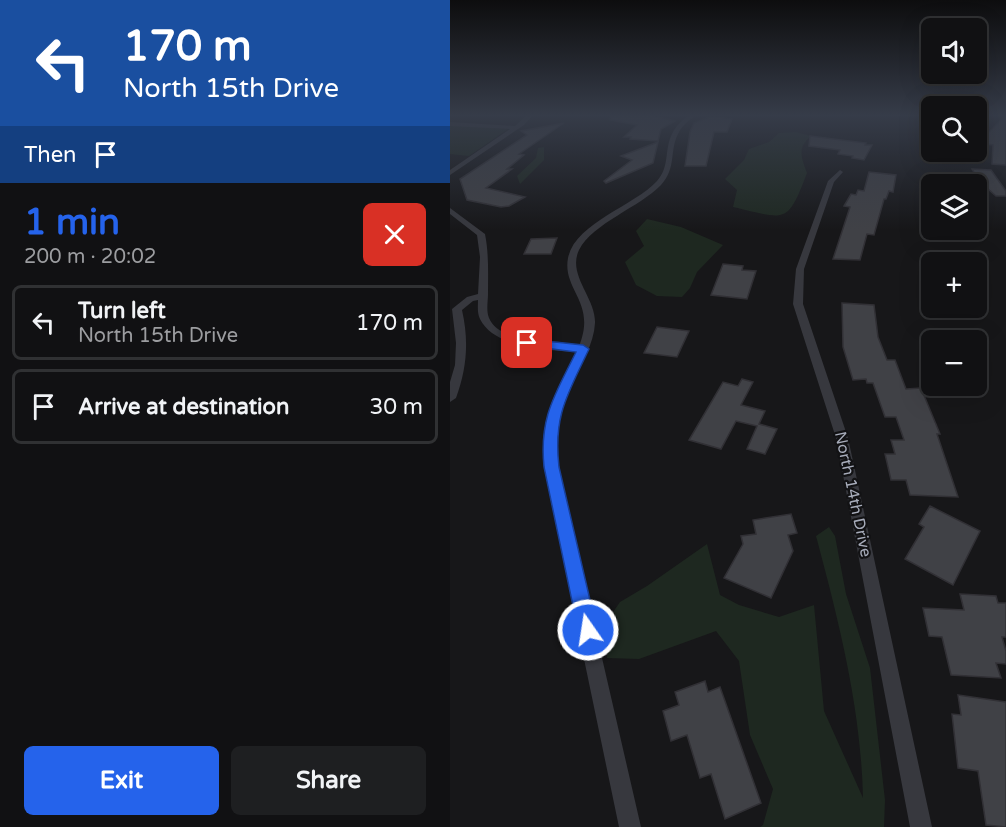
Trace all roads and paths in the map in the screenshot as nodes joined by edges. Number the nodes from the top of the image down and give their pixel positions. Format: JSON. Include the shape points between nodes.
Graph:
{"nodes":[{"id":1,"x":480,"y":153,"type":"edge"},
{"id":2,"x":670,"y":153,"type":"edge"},
{"id":3,"x":840,"y":172,"type":"dead end"},
{"id":4,"x":450,"y":173,"type":"edge"},
{"id":5,"x":450,"y":210,"type":"edge"},
{"id":6,"x":483,"y":296,"type":"junction"},
{"id":7,"x":583,"y":349,"type":"junction"},
{"id":8,"x":450,"y":398,"type":"edge"},
{"id":9,"x":630,"y":827,"type":"edge"},
{"id":10,"x":921,"y":827,"type":"edge"}],
"edges":[{"from":1,"to":4,"type":"street"},
{"from":2,"to":7,"type":"street","via":[[669,168],[659,182],[588,235],[574,252],[573,274],[590,313]]},
{"from":3,"to":10,"type":"street","name":"North 14th Drive","via":[[831,181],[800,269],[798,304],[845,448]]},
{"from":5,"to":6,"type":"street","via":[[481,234]]},
{"from":6,"to":7,"type":"street","via":[[484,318],[505,336],[538,345]]},
{"from":6,"to":8,"type":"street","via":[[470,299],[457,309],[462,335],[460,375]]},
{"from":7,"to":9,"type":"street","via":[[552,418],[551,467]]}]}
